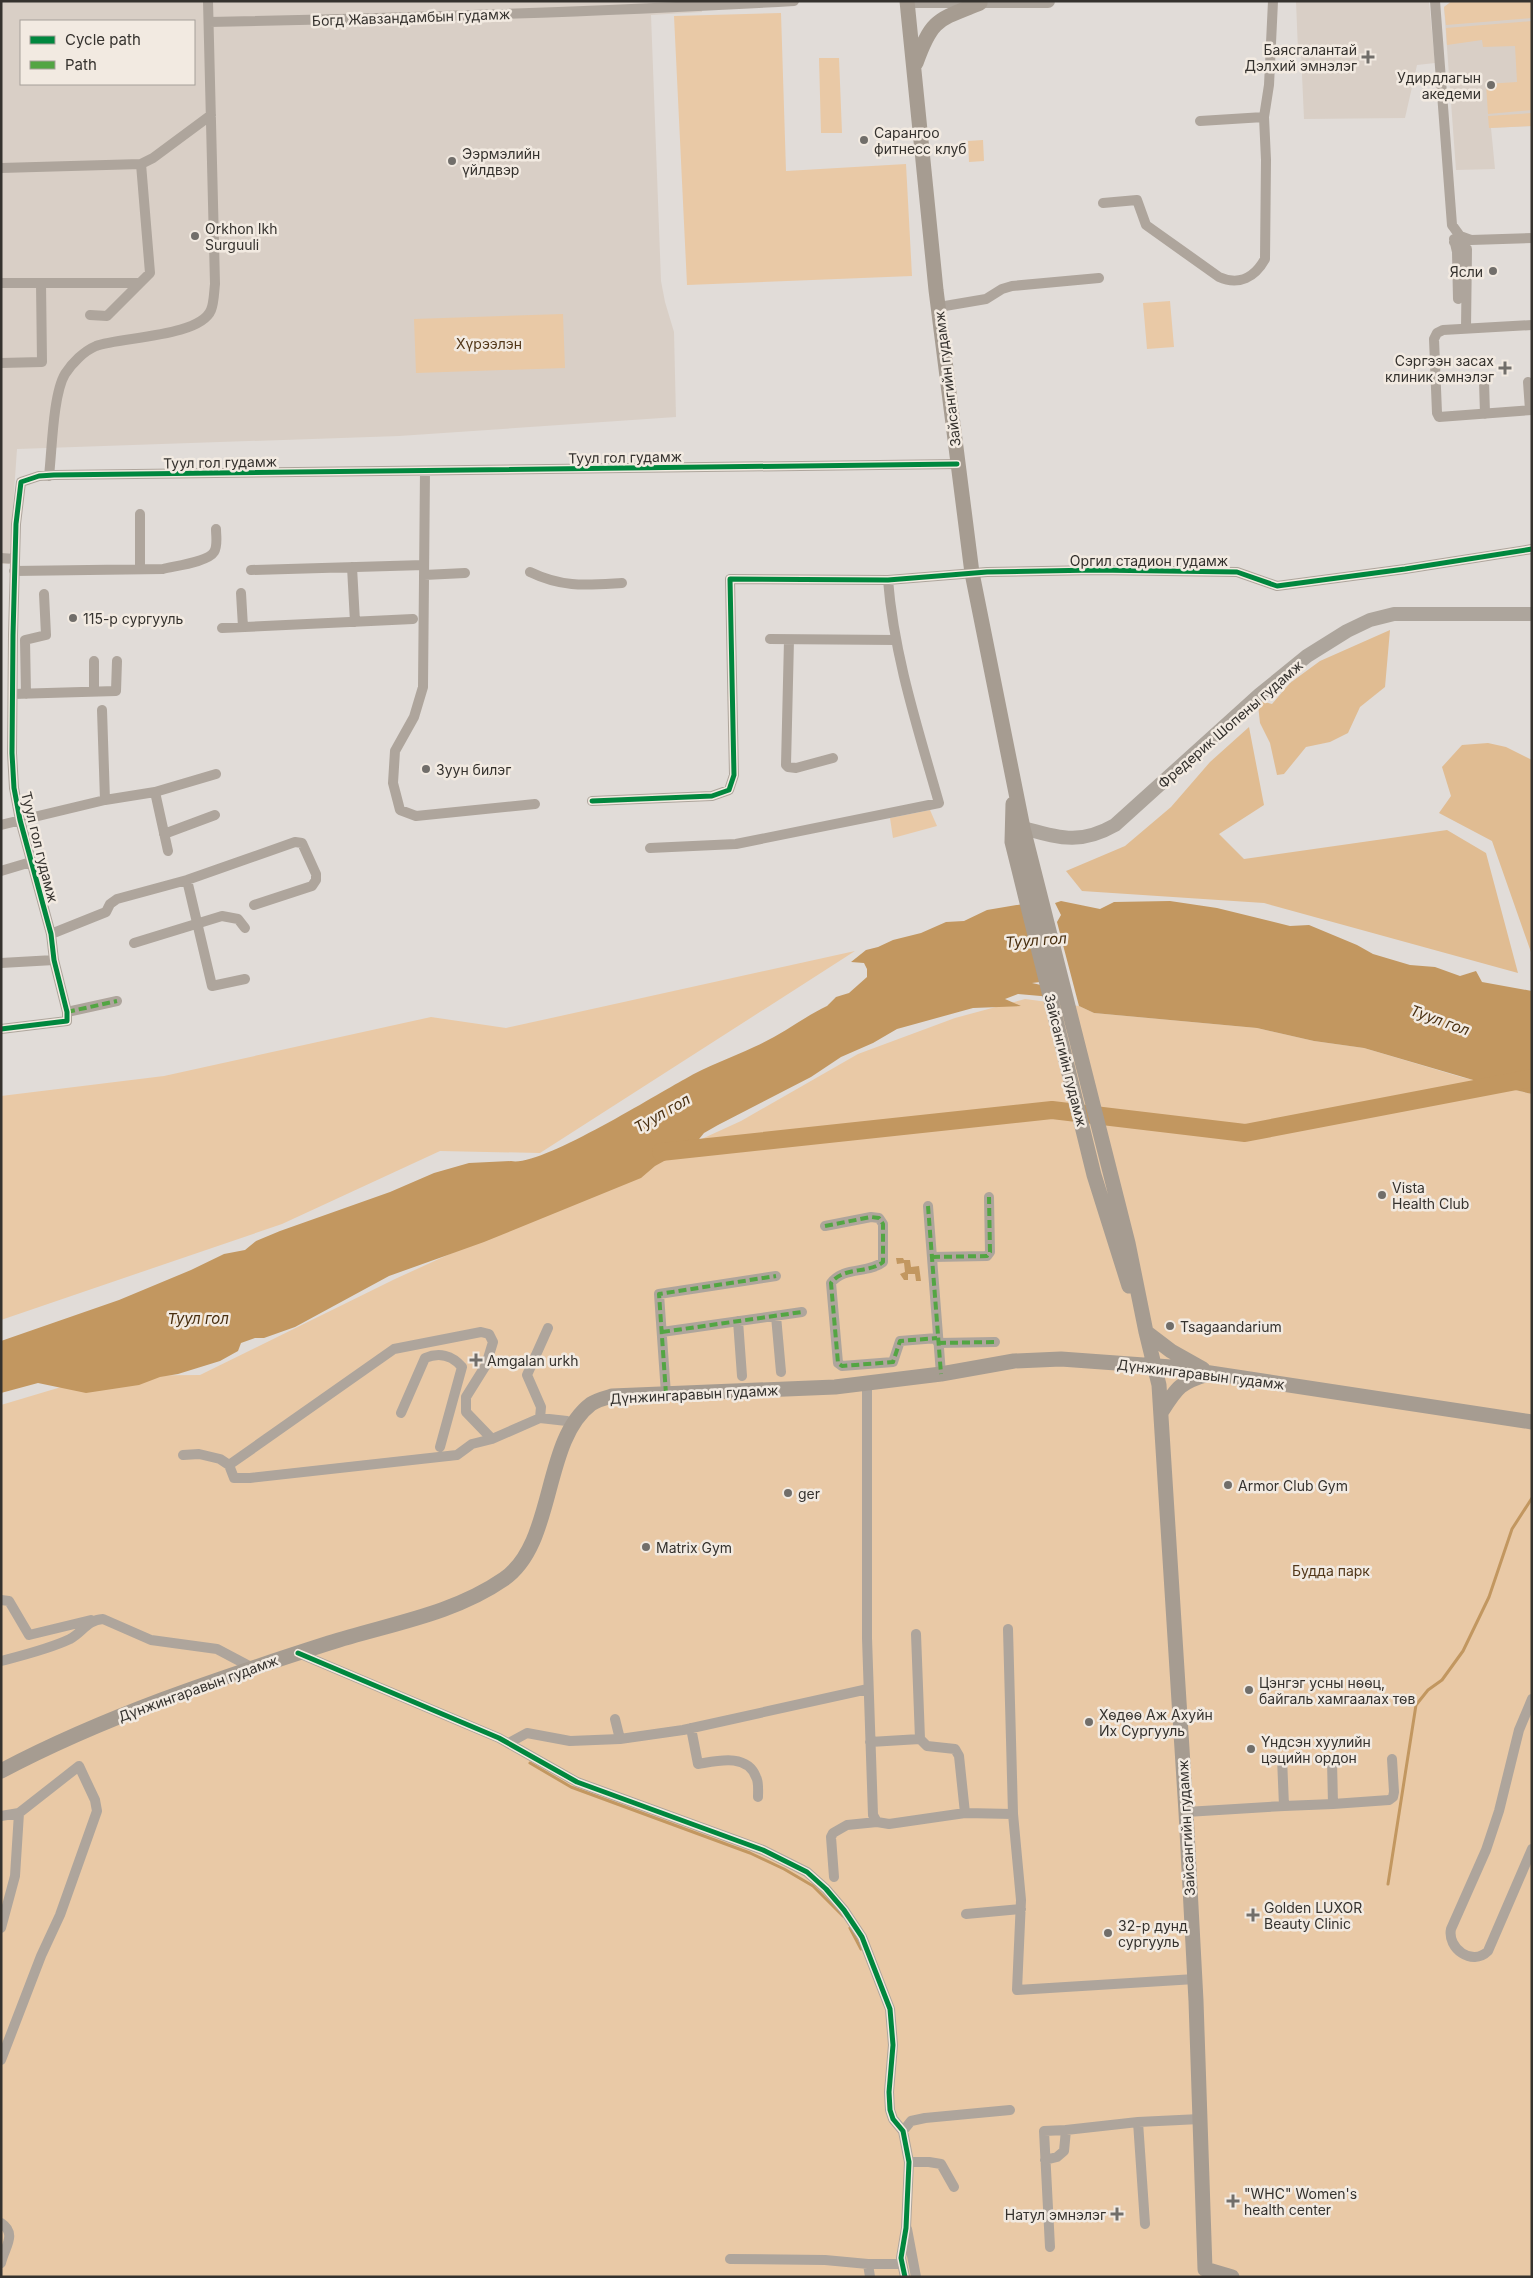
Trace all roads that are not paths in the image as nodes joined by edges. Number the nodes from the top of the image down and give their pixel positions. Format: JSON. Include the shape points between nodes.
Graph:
{"nodes":[{"id":1,"x":208,"y":1,"type":"edge"},
{"id":2,"x":794,"y":1,"type":"edge"},
{"id":3,"x":909,"y":1,"type":"edge"},
{"id":4,"x":1048,"y":1,"type":"edge"},
{"id":5,"x":1273,"y":1,"type":"edge"},
{"id":6,"x":1435,"y":1,"type":"edge"},
{"id":7,"x":978,"y":2,"type":"edge"},
{"id":8,"x":208,"y":22,"type":"junction"},
{"id":9,"x":915,"y":66,"type":"junction"},
{"id":10,"x":211,"y":115,"type":"junction"},
{"id":11,"x":1264,"y":117,"type":"junction"},
{"id":12,"x":1200,"y":121,"type":"dead end"},
{"id":13,"x":141,"y":164,"type":"junction"},
{"id":14,"x":1,"y":168,"type":"edge"},
{"id":15,"x":1103,"y":203,"type":"dead end"},
{"id":16,"x":1452,"y":225,"type":"junction"},
{"id":17,"x":1532,"y":238,"type":"edge"},
{"id":18,"x":1454,"y":242,"type":"junction"},
{"id":19,"x":1098,"y":278,"type":"dead end"},
{"id":20,"x":1,"y":283,"type":"edge"},
{"id":21,"x":41,"y":283,"type":"junction"},
{"id":22,"x":140,"y":283,"type":"junction"},
{"id":23,"x":1458,"y":299,"type":"dead end"},
{"id":24,"x":938,"y":307,"type":"junction"},
{"id":25,"x":90,"y":315,"type":"dead end"},
{"id":26,"x":1532,"y":325,"type":"edge"},
{"id":27,"x":1466,"y":329,"type":"junction"},
{"id":28,"x":1,"y":363,"type":"edge"},
{"id":29,"x":1484,"y":381,"type":"dead end"},
{"id":30,"x":1528,"y":382,"type":"dead end"},
{"id":31,"x":1531,"y":410,"type":"edge"},
{"id":32,"x":1485,"y":414,"type":"junction"},
{"id":33,"x":957,"y":464,"type":"junction"},
{"id":34,"x":425,"y":470,"type":"junction"},
{"id":35,"x":49,"y":476,"type":"junction"},
{"id":36,"x":140,"y":514,"type":"dead end"},
{"id":37,"x":216,"y":529,"type":"dead end"},
{"id":38,"x":1532,"y":549,"type":"edge"},
{"id":39,"x":1,"y":558,"type":"edge"},
{"id":40,"x":15,"y":558,"type":"junction"},
{"id":41,"x":352,"y":567,"type":"junction"},
{"id":42,"x":140,"y":569,"type":"junction"},
{"id":43,"x":251,"y":570,"type":"dead end"},
{"id":44,"x":424,"y":570,"type":"junction"},
{"id":45,"x":14,"y":571,"type":"junction"},
{"id":46,"x":530,"y":572,"type":"dead end"},
{"id":47,"x":465,"y":573,"type":"dead end"},
{"id":48,"x":972,"y":573,"type":"junction"},
{"id":49,"x":888,"y":580,"type":"junction"},
{"id":50,"x":622,"y":583,"type":"dead end"},
{"id":51,"x":241,"y":593,"type":"dead end"},
{"id":52,"x":44,"y":594,"type":"dead end"},
{"id":53,"x":1532,"y":614,"type":"edge"},
{"id":54,"x":413,"y":619,"type":"dead end"},
{"id":55,"x":355,"y":622,"type":"junction"},
{"id":56,"x":243,"y":627,"type":"junction"},
{"id":57,"x":222,"y":628,"type":"dead end"},
{"id":58,"x":770,"y":639,"type":"dead end"},
{"id":59,"x":789,"y":640,"type":"junction"},
{"id":60,"x":896,"y":640,"type":"junction"},
{"id":61,"x":94,"y":661,"type":"dead end"},
{"id":62,"x":117,"y":661,"type":"dead end"},
{"id":63,"x":94,"y":692,"type":"junction"},
{"id":64,"x":13,"y":694,"type":"junction"},
{"id":65,"x":26,"y":694,"type":"junction"},
{"id":66,"x":102,"y":710,"type":"dead end"},
{"id":67,"x":1,"y":740,"type":"edge"},
{"id":68,"x":12,"y":741,"type":"junction"},
{"id":69,"x":833,"y":758,"type":"dead end"},
{"id":70,"x":216,"y":774,"type":"dead end"},
{"id":71,"x":1013,"y":783,"type":"junction"},
{"id":72,"x":155,"y":792,"type":"junction"},
{"id":73,"x":105,"y":800,"type":"junction"},
{"id":74,"x":592,"y":801,"type":"dead end"},
{"id":75,"x":535,"y":804,"type":"dead end"},
{"id":76,"x":215,"y":815,"type":"dead end"},
{"id":77,"x":20,"y":820,"type":"junction"},
{"id":78,"x":1,"y":825,"type":"edge"},
{"id":79,"x":1024,"y":828,"type":"junction"},
{"id":80,"x":164,"y":834,"type":"junction"},
{"id":81,"x":650,"y":848,"type":"dead end"},
{"id":82,"x":168,"y":851,"type":"dead end"},
{"id":83,"x":32,"y":862,"type":"junction"},
{"id":84,"x":1026,"y":868,"type":"junction"},
{"id":85,"x":1,"y":871,"type":"edge"},
{"id":86,"x":187,"y":880,"type":"junction"},
{"id":87,"x":254,"y":906,"type":"dead end"},
{"id":88,"x":197,"y":925,"type":"junction"},
{"id":89,"x":245,"y":928,"type":"dead end"},
{"id":90,"x":51,"y":934,"type":"junction"},
{"id":91,"x":134,"y":943,"type":"dead end"},
{"id":92,"x":54,"y":960,"type":"junction"},
{"id":93,"x":1,"y":963,"type":"edge"},
{"id":94,"x":245,"y":979,"type":"dead end"},
{"id":95,"x":117,"y":1001,"type":"dead end"},
{"id":96,"x":67,"y":1012,"type":"junction"},
{"id":97,"x":1,"y":1029,"type":"edge"},
{"id":98,"x":989,"y":1197,"type":"dead end"},
{"id":99,"x":928,"y":1206,"type":"dead end"},
{"id":100,"x":825,"y":1226,"type":"dead end"},
{"id":101,"x":932,"y":1257,"type":"junction"},
{"id":102,"x":776,"y":1276,"type":"dead end"},
{"id":103,"x":802,"y":1312,"type":"dead end"},
{"id":104,"x":776,"y":1316,"type":"junction"},
{"id":105,"x":738,"y":1321,"type":"junction"},
{"id":106,"x":548,"y":1328,"type":"dead end"},
{"id":107,"x":662,"y":1332,"type":"junction"},
{"id":108,"x":1146,"y":1332,"type":"junction"},
{"id":109,"x":938,"y":1341,"type":"junction"},
{"id":110,"x":995,"y":1342,"type":"dead end"},
{"id":111,"x":1154,"y":1365,"type":"junction"},
{"id":112,"x":780,"y":1372,"type":"dead end"},
{"id":113,"x":1212,"y":1373,"type":"junction"},
{"id":114,"x":941,"y":1374,"type":"junction"},
{"id":115,"x":742,"y":1376,"type":"dead end"},
{"id":116,"x":867,"y":1384,"type":"junction"},
{"id":117,"x":666,"y":1394,"type":"junction"},
{"id":118,"x":1162,"y":1411,"type":"junction"},
{"id":119,"x":401,"y":1413,"type":"dead end"},
{"id":120,"x":540,"y":1418,"type":"junction"},
{"id":121,"x":1532,"y":1422,"type":"edge"},
{"id":122,"x":574,"y":1424,"type":"junction"},
{"id":123,"x":492,"y":1439,"type":"junction"},
{"id":124,"x":440,"y":1447,"type":"dead end"},
{"id":125,"x":183,"y":1455,"type":"dead end"},
{"id":126,"x":229,"y":1465,"type":"junction"},
{"id":127,"x":1,"y":1600,"type":"edge"},
{"id":128,"x":95,"y":1620,"type":"junction"},
{"id":129,"x":1008,"y":1629,"type":"dead end"},
{"id":130,"x":916,"y":1634,"type":"dead end"},
{"id":131,"x":298,"y":1653,"type":"junction"},
{"id":132,"x":1,"y":1661,"type":"edge"},
{"id":133,"x":251,"y":1668,"type":"junction"},
{"id":134,"x":868,"y":1689,"type":"junction"},
{"id":135,"x":1532,"y":1699,"type":"edge"},
{"id":136,"x":614,"y":1719,"type":"dead end"},
{"id":137,"x":691,"y":1728,"type":"junction"},
{"id":138,"x":920,"y":1739,"type":"junction"},
{"id":139,"x":620,"y":1740,"type":"junction"},
{"id":140,"x":870,"y":1742,"type":"junction"},
{"id":141,"x":509,"y":1743,"type":"junction"},
{"id":142,"x":1282,"y":1758,"type":"dead end"},
{"id":143,"x":1392,"y":1759,"type":"dead end"},
{"id":144,"x":1332,"y":1761,"type":"dead end"},
{"id":145,"x":1,"y":1771,"type":"edge"},
{"id":146,"x":758,"y":1797,"type":"dead end"},
{"id":147,"x":1333,"y":1804,"type":"junction"},
{"id":148,"x":1284,"y":1806,"type":"junction"},
{"id":149,"x":1186,"y":1812,"type":"junction"},
{"id":150,"x":19,"y":1813,"type":"junction"},
{"id":151,"x":965,"y":1813,"type":"junction"},
{"id":152,"x":1013,"y":1814,"type":"junction"},
{"id":153,"x":1,"y":1816,"type":"edge"},
{"id":154,"x":877,"y":1822,"type":"junction"},
{"id":155,"x":1532,"y":1849,"type":"edge"},
{"id":156,"x":834,"y":1877,"type":"dead end"},
{"id":157,"x":1021,"y":1909,"type":"junction"},
{"id":158,"x":966,"y":1914,"type":"dead end"},
{"id":159,"x":1,"y":1928,"type":"edge"},
{"id":160,"x":1194,"y":1979,"type":"junction"},
{"id":161,"x":1,"y":2060,"type":"edge"},
{"id":162,"x":1010,"y":2110,"type":"dead end"},
{"id":163,"x":1200,"y":2118,"type":"junction"},
{"id":164,"x":1138,"y":2122,"type":"junction"},
{"id":165,"x":1066,"y":2130,"type":"junction"},
{"id":166,"x":903,"y":2131,"type":"junction"},
{"id":167,"x":1046,"y":2160,"type":"junction"},
{"id":168,"x":909,"y":2162,"type":"junction"},
{"id":169,"x":954,"y":2187,"type":"dead end"},
{"id":170,"x":906,"y":2222,"type":"junction"},
{"id":171,"x":1,"y":2223,"type":"edge"},
{"id":172,"x":1145,"y":2224,"type":"dead end"},
{"id":173,"x":1050,"y":2247,"type":"dead end"},
{"id":174,"x":730,"y":2259,"type":"dead end"},
{"id":175,"x":1,"y":2262,"type":"edge"},
{"id":176,"x":868,"y":2264,"type":"junction"},
{"id":177,"x":901,"y":2264,"type":"junction"},
{"id":178,"x":1202,"y":2273,"type":"edge"},
{"id":179,"x":870,"y":2277,"type":"edge"},
{"id":180,"x":905,"y":2277,"type":"edge"},
{"id":181,"x":916,"y":2277,"type":"edge"},
{"id":182,"x":1232,"y":2277,"type":"edge"}],
"edges":[{"from":1,"to":8,"type":"street"},
{"from":2,"to":8,"type":"street","name":"Богд Жавзандамбын гудамж","via":[[440,17]]},
{"from":3,"to":7,"type":"street"},
{"from":3,"to":9,"type":"main road","name":"Зайсангийн гудамж"},
{"from":4,"to":7,"type":"street"},
{"from":5,"to":11,"type":"street","via":[[1269,85]]},
{"from":6,"to":16,"type":"street"},
{"from":7,"to":9,"type":"main road","via":[[935,23],[922,45]]},
{"from":8,"to":10,"type":"street"},
{"from":9,"to":24,"type":"main road","name":"Зайсангийн гудамж"},
{"from":10,"to":13,"type":"street"},
{"from":10,"to":35,"type":"street","via":[[215,284],[210,312],[202,320],[183,329],[97,346],[74,363],[59,388]]},
{"from":11,"to":12,"type":"street"},
{"from":11,"to":15,"type":"street","via":[[1265,259],[1258,271],[1245,279],[1229,282],[1219,277],[1146,225],[1137,200]]},
{"from":13,"to":14,"type":"street"},
{"from":13,"to":22,"type":"street","via":[[150,273]]},
{"from":16,"to":17,"type":"street","via":[[1460,236],[1471,240]]},
{"from":16,"to":18,"type":"street"},
{"from":18,"to":23,"type":"street"},
{"from":18,"to":27,"type":"street","via":[[1467,249]]},
{"from":19,"to":24,"type":"street","via":[[1012,286],[986,299]]},
{"from":20,"to":21,"type":"street"},
{"from":21,"to":22,"type":"street"},
{"from":21,"to":28,"type":"street","via":[[42,362]]},
{"from":22,"to":25,"type":"street","via":[[108,316]]},
{"from":24,"to":33,"type":"main road","name":"Зайсангийн гудамж"},
{"from":26,"to":27,"type":"street"},
{"from":27,"to":32,"type":"street","via":[[1443,330],[1434,339],[1436,413],[1444,418]]},
{"from":29,"to":32,"type":"street"},
{"from":30,"to":31,"type":"street"},
{"from":31,"to":32,"type":"street"},
{"from":33,"to":34,"type":"street","name":"Туул гол гудамж"},
{"from":33,"to":48,"type":"main road","name":"Зайсангийн гудамж"},
{"from":34,"to":35,"type":"street","name":"Туул гол гудамж"},
{"from":34,"to":44,"type":"street"},
{"from":35,"to":40,"type":"street","name":"Туул гол гудамж","via":[[21,482]]},
{"from":36,"to":42,"type":"street"},
{"from":37,"to":42,"type":"street","via":[[216,548],[211,555],[191,564]]},
{"from":38,"to":48,"type":"street","name":"Оргил стадион гудамж","via":[[1405,570],[1277,586],[1237,572],[1095,570]]},
{"from":39,"to":40,"type":"street"},
{"from":40,"to":45,"type":"street","name":"Туул гол гудамж"},
{"from":41,"to":43,"type":"street"},
{"from":41,"to":44,"type":"street"},
{"from":41,"to":55,"type":"street"},
{"from":42,"to":45,"type":"street"},
{"from":44,"to":47,"type":"street"},
{"from":44,"to":75,"type":"street","via":[[423,687],[414,717],[395,751],[393,771],[397,805],[400,810],[416,816]]},
{"from":45,"to":64,"type":"street","name":"Туул гол гудамж"},
{"from":46,"to":50,"type":"street","via":[[566,585]]},
{"from":48,"to":49,"type":"street","name":"Оргил стадион гудамж"},
{"from":48,"to":71,"type":"main road","name":"Зайсангийн гудамж"},
{"from":49,"to":60,"type":"street"},
{"from":49,"to":74,"type":"street","name":"Оргил стадион гудамж","via":[[730,579],[734,775],[729,790],[712,796]]},
{"from":51,"to":56,"type":"street"},
{"from":52,"to":65,"type":"street","via":[[46,635],[25,640]]},
{"from":53,"to":79,"type":"street","name":"Фредерик Шопены гудамж","via":[[1394,614],[1370,620],[1307,656],[1115,825],[1098,835],[1080,838]]},
{"from":54,"to":55,"type":"street"},
{"from":55,"to":56,"type":"street"},
{"from":56,"to":57,"type":"street"},
{"from":58,"to":59,"type":"street"},
{"from":59,"to":60,"type":"street"},
{"from":59,"to":69,"type":"street","via":[[786,765],[796,768]]},
{"from":60,"to":81,"type":"street","via":[[939,803],[736,844]]},
{"from":61,"to":63,"type":"street"},
{"from":62,"to":63,"type":"street","via":[[116,690]]},
{"from":63,"to":65,"type":"street"},
{"from":64,"to":65,"type":"street"},
{"from":64,"to":68,"type":"street","name":"Туул гол гудамж"},
{"from":66,"to":73,"type":"street"},
{"from":67,"to":68,"type":"street"},
{"from":68,"to":77,"type":"street","name":"Туул гол гудамж","via":[[14,788]]},
{"from":70,"to":72,"type":"street"},
{"from":71,"to":79,"type":"main road","name":"Зайсангийн гудамж"},
{"from":71,"to":84,"type":"main road","name":"Зайсангийн гудамж","via":[[1012,842]]},
{"from":72,"to":73,"type":"street"},
{"from":72,"to":80,"type":"street"},
{"from":73,"to":77,"type":"street"},
{"from":76,"to":80,"type":"street"},
{"from":77,"to":78,"type":"street"},
{"from":77,"to":83,"type":"street","name":"Туул гол гудамж"},
{"from":79,"to":84,"type":"main road","name":"Зайсангийн гудамж"},
{"from":80,"to":82,"type":"street"},
{"from":83,"to":85,"type":"street"},
{"from":83,"to":90,"type":"street","name":"Туул гол гудамж"},
{"from":84,"to":108,"type":"main road","name":"Зайсангийн гудамж","via":[[1102,1174],[1128,1243]]},
{"from":86,"to":87,"type":"street","via":[[294,842],[302,843],[316,874],[312,886]]},
{"from":86,"to":88,"type":"street"},
{"from":86,"to":90,"type":"street","via":[[118,898],[106,912]]},
{"from":88,"to":89,"type":"street","via":[[230,916],[238,919]]},
{"from":88,"to":91,"type":"street"},
{"from":88,"to":94,"type":"street","via":[[212,986]]},
{"from":90,"to":92,"type":"street","name":"Туул гол гудамж"},
{"from":92,"to":93,"type":"street"},
{"from":92,"to":96,"type":"street","name":"Туул гол гудамж"},
{"from":95,"to":96,"type":"street"},
{"from":96,"to":97,"type":"street","via":[[67,1021]]},
{"from":98,"to":101,"type":"street","via":[[990,1252],[987,1256]]},
{"from":99,"to":101,"type":"street"},
{"from":100,"to":109,"type":"street","via":[[871,1217],[879,1218],[883,1224],[883,1262],[878,1266],[843,1273],[831,1282],[838,1363],[842,1366],[893,1362],[900,1341]]},
{"from":101,"to":109,"type":"street"},
{"from":102,"to":107,"type":"street","via":[[659,1294]]},
{"from":103,"to":104,"type":"street"},
{"from":104,"to":105,"type":"street"},
{"from":104,"to":112,"type":"street"},
{"from":105,"to":107,"type":"street"},
{"from":105,"to":115,"type":"street"},
{"from":106,"to":120,"type":"street","via":[[527,1375],[541,1407]]},
{"from":107,"to":117,"type":"street"},
{"from":108,"to":111,"type":"main road","name":"Зайсангийн гудамж"},
{"from":108,"to":113,"type":"main road","via":[[1171,1351]]},
{"from":109,"to":110,"type":"street"},
{"from":109,"to":114,"type":"street"},
{"from":111,"to":113,"type":"main road","name":"Дүнжингаравын гудамж"},
{"from":111,"to":114,"type":"main road","name":"Дүнжингаравын гудамж","via":[[1061,1359],[1014,1360]]},
{"from":111,"to":118,"type":"main road","name":"Зайсангийн гудамж"},
{"from":113,"to":118,"type":"main road","via":[[1182,1383]]},
{"from":113,"to":121,"type":"main road","name":"Дүнжингаравын гудамж"},
{"from":114,"to":116,"type":"main road","name":"Дүнжингаравын гудамж"},
{"from":116,"to":117,"type":"main road","name":"Дүнжингаравын гудамж"},
{"from":116,"to":134,"type":"street"},
{"from":117,"to":122,"type":"main road","name":"Дүнжингаравын гудамж","via":[[601,1399],[591,1404]]},
{"from":118,"to":149,"type":"main road","name":"Зайсангийн гудамж"},
{"from":119,"to":124,"type":"street","via":[[425,1358],[443,1354],[456,1360],[462,1367]]},
{"from":120,"to":122,"type":"street"},
{"from":120,"to":123,"type":"street"},
{"from":122,"to":131,"type":"main road","name":"Дүнжингаравын гудамж","via":[[560,1454],[535,1536],[516,1569],[505,1579],[446,1610]]},
{"from":123,"to":126,"type":"street","via":[[472,1444],[457,1455],[275,1476],[236,1479]]},
{"from":123,"to":126,"type":"street","via":[[466,1412],[466,1397],[486,1365],[493,1342],[489,1334],[482,1332],[394,1350]]},
{"from":125,"to":126,"type":"street","via":[[211,1456]]},
{"from":127,"to":128,"type":"street","via":[[9,1601],[29,1635]]},
{"from":128,"to":132,"type":"street","via":[[72,1638]]},
{"from":128,"to":133,"type":"street","via":[[111,1622],[151,1640],[217,1649]]},
{"from":129,"to":152,"type":"street"},
{"from":130,"to":138,"type":"street"},
{"from":131,"to":133,"type":"main road","name":"Дүнжингаравын гудамж"},
{"from":131,"to":141,"type":"street"},
{"from":133,"to":145,"type":"main road","name":"Дүнжингаравын гудамж","via":[[167,1697],[40,1750]]},
{"from":134,"to":137,"type":"street"},
{"from":134,"to":140,"type":"street"},
{"from":135,"to":155,"type":"street","via":[[1519,1730],[1486,1850],[1451,1929],[1450,1941],[1458,1951],[1474,1957],[1488,1951]]},
{"from":136,"to":139,"type":"street"},
{"from":137,"to":139,"type":"street"},
{"from":137,"to":146,"type":"street","via":[[698,1764],[735,1759],[756,1776]]},
{"from":138,"to":140,"type":"street"},
{"from":138,"to":151,"type":"street","via":[[927,1746],[955,1749],[957,1752]]},
{"from":139,"to":141,"type":"street","via":[[570,1741],[530,1732]]},
{"from":140,"to":154,"type":"street","via":[[873,1815]]},
{"from":141,"to":166,"type":"street","via":[[577,1782],[763,1850],[807,1872],[820,1883],[858,1931],[887,1999],[894,2045],[890,2110],[892,2119]]},
{"from":142,"to":148,"type":"street"},
{"from":143,"to":147,"type":"street","via":[[1393,1797],[1389,1800]]},
{"from":144,"to":147,"type":"street"},
{"from":147,"to":148,"type":"street"},
{"from":148,"to":149,"type":"street"},
{"from":149,"to":160,"type":"main road","name":"Зайсангийн гудамж"},
{"from":150,"to":153,"type":"street"},
{"from":150,"to":159,"type":"street","via":[[15,1876]]},
{"from":150,"to":161,"type":"street","via":[[78,1766],[97,1810],[60,1915],[40,1956]]},
{"from":151,"to":152,"type":"street"},
{"from":151,"to":154,"type":"street","via":[[889,1824]]},
{"from":152,"to":157,"type":"street"},
{"from":154,"to":156,"type":"street","via":[[847,1825],[833,1833]]},
{"from":157,"to":158,"type":"street"},
{"from":157,"to":160,"type":"street","via":[[1017,1990]]},
{"from":160,"to":163,"type":"main road","name":"Зайсангийн гудамж"},
{"from":162,"to":166,"type":"street","via":[[924,2118],[911,2121]]},
{"from":163,"to":164,"type":"street"},
{"from":163,"to":178,"type":"main road","name":"Зайсангийн гудамж"},
{"from":164,"to":165,"type":"street"},
{"from":164,"to":172,"type":"street"},
{"from":165,"to":167,"type":"street","via":[[1064,2151]]},
{"from":165,"to":167,"type":"street","via":[[1044,2131]]},
{"from":166,"to":168,"type":"street"},
{"from":167,"to":173,"type":"street"},
{"from":168,"to":169,"type":"street","via":[[941,2164]]},
{"from":168,"to":170,"type":"street"},
{"from":170,"to":177,"type":"street"},
{"from":170,"to":181,"type":"street"},
{"from":171,"to":175,"type":"street","via":[[8,2229],[10,2238]]},
{"from":174,"to":176,"type":"street"},
{"from":176,"to":177,"type":"street"},
{"from":176,"to":179,"type":"street"},
{"from":177,"to":180,"type":"street"},
{"from":178,"to":182,"type":"main road","name":"Зайсангийн гудамж"}]}
